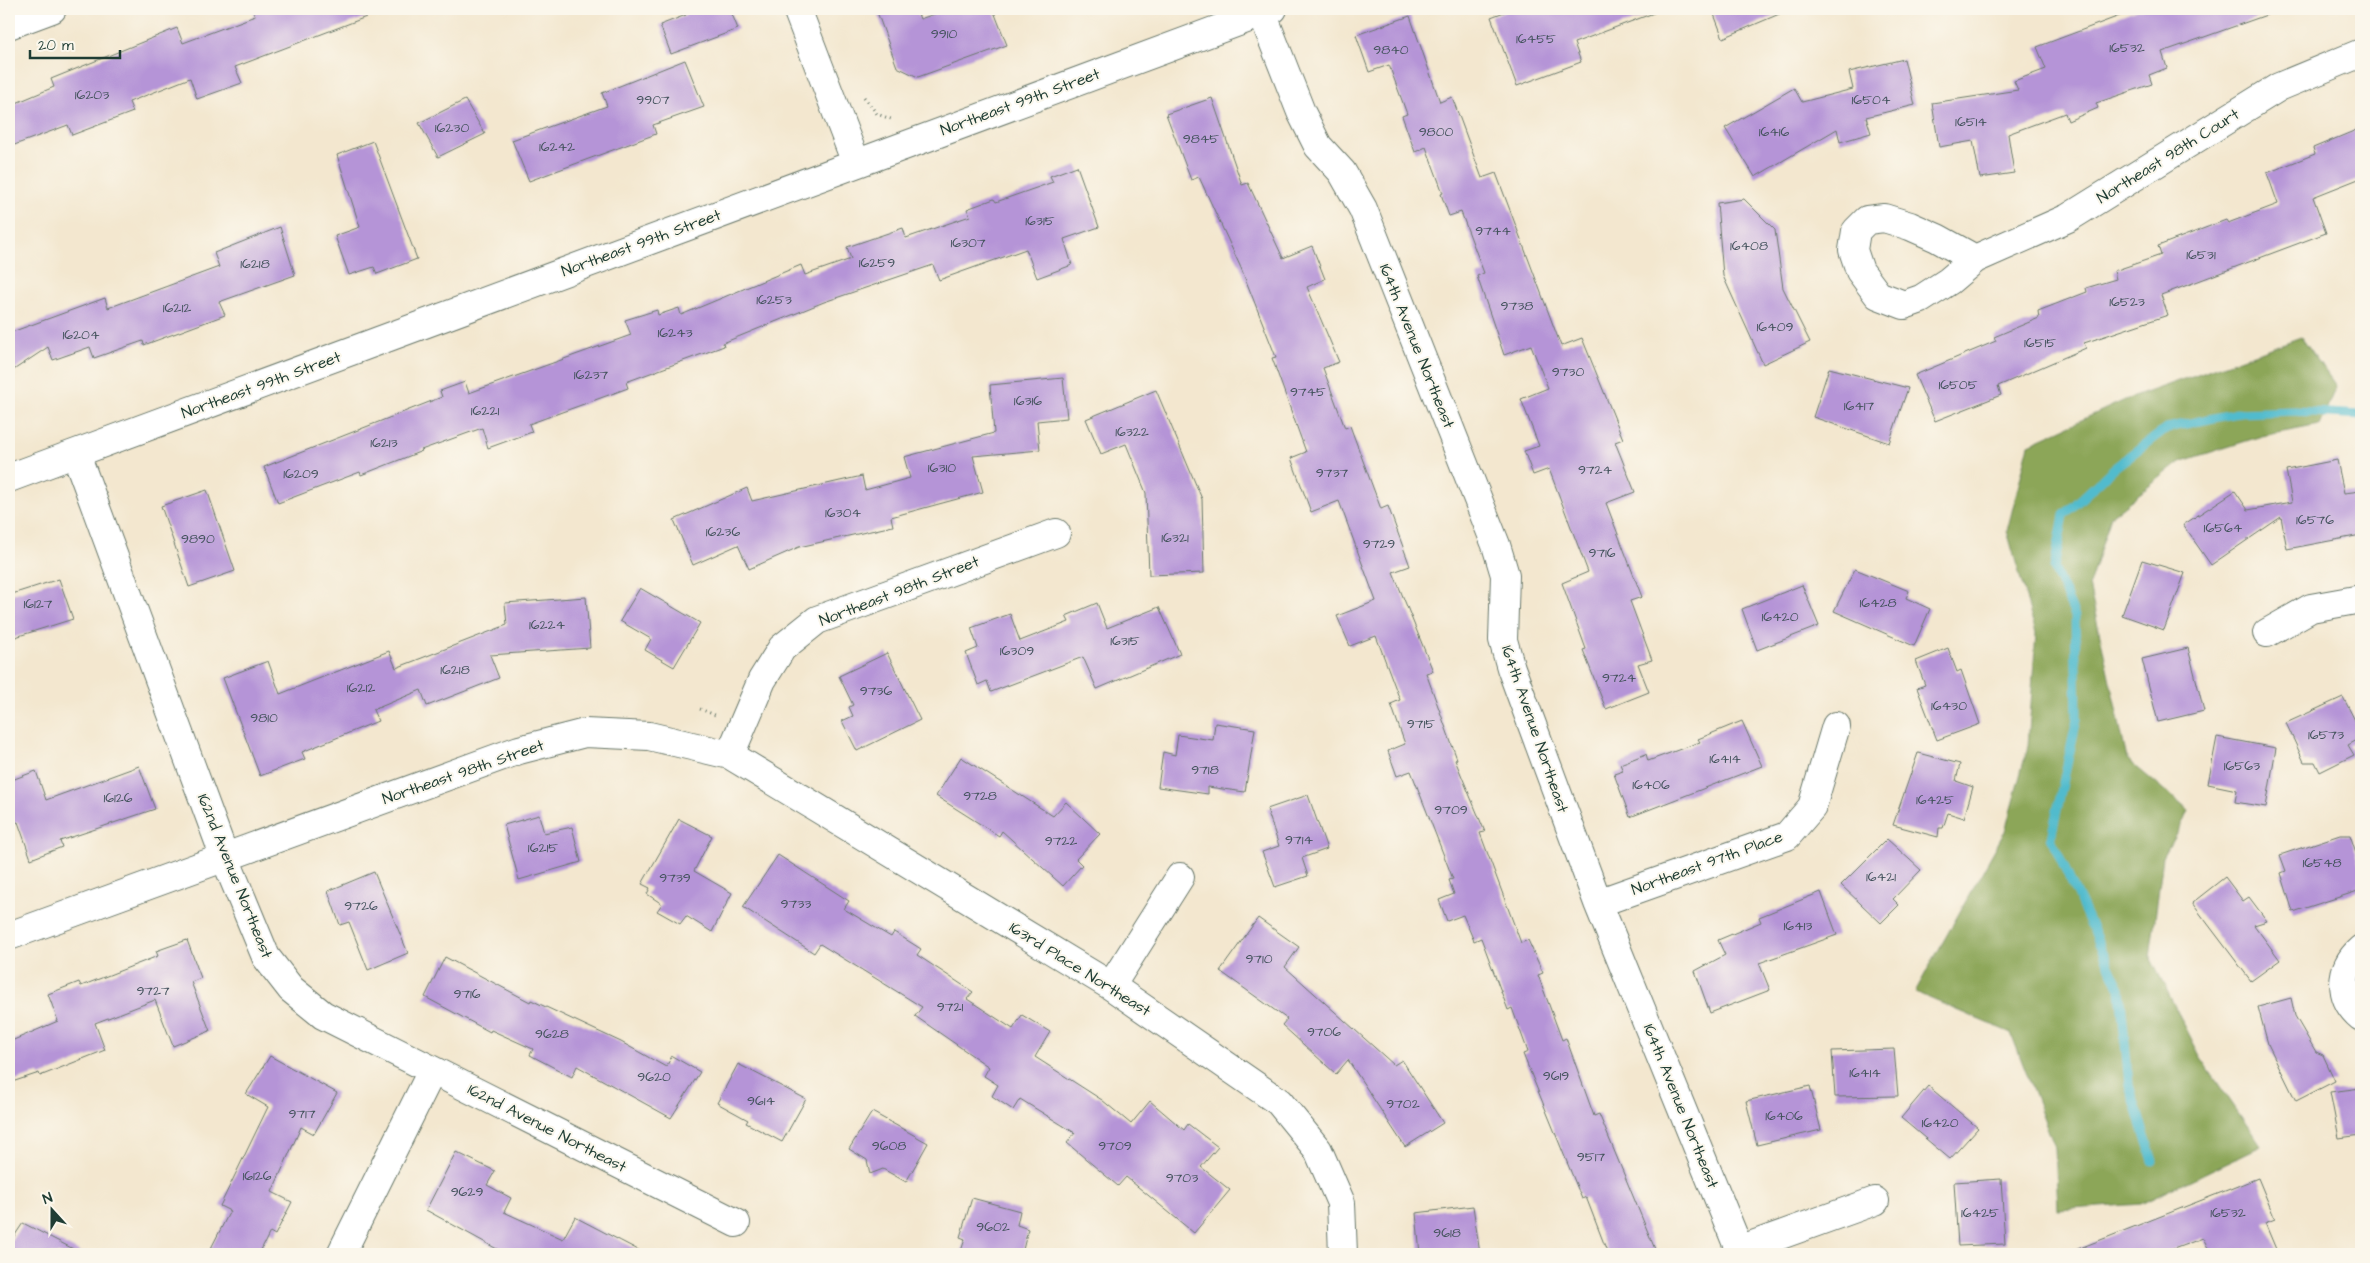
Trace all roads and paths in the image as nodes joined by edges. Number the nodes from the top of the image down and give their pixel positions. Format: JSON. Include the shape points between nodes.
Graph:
{"nodes":[{"id":1,"x":52,"y":9,"type":"edge"},
{"id":2,"x":797,"y":9,"type":"edge"},
{"id":3,"x":1267,"y":11,"type":"edge"},
{"id":4,"x":16,"y":18,"type":"edge"},
{"id":5,"x":2361,"y":53,"type":"edge"},
{"id":6,"x":862,"y":94,"type":"dead end"},
{"id":7,"x":894,"y":120,"type":"dead end"},
{"id":8,"x":856,"y":163,"type":"junction"},
{"id":9,"x":1975,"y":260,"type":"dead end"},
{"id":10,"x":76,"y":454,"type":"junction"},
{"id":11,"x":9,"y":478,"type":"edge"},
{"id":12,"x":1056,"y":533,"type":"dead end"},
{"id":13,"x":2361,"y":599,"type":"edge"},
{"id":14,"x":2267,"y":633,"type":"dead end"},
{"id":15,"x":1836,"y":726,"type":"dead end"},
{"id":16,"x":730,"y":755,"type":"junction"},
{"id":17,"x":225,"y":858,"type":"junction"},
{"id":18,"x":1180,"y":877,"type":"dead end"},
{"id":19,"x":1598,"y":903,"type":"junction"},
{"id":20,"x":9,"y":936,"type":"edge"},
{"id":21,"x":2361,"y":949,"type":"edge"},
{"id":22,"x":1111,"y":986,"type":"junction"},
{"id":23,"x":2361,"y":1017,"type":"edge"},
{"id":24,"x":432,"y":1070,"type":"junction"},
{"id":25,"x":1875,"y":1201,"type":"dead end"},
{"id":26,"x":736,"y":1223,"type":"dead end"},
{"id":27,"x":1740,"y":1252,"type":"edge"},
{"id":28,"x":341,"y":1254,"type":"edge"},
{"id":29,"x":1343,"y":1254,"type":"edge"}],
"edges":[{"from":1,"to":4,"type":"street"},
{"from":2,"to":8,"type":"street"},
{"from":3,"to":8,"type":"street","name":"Northeast 99th Street"},
{"from":3,"to":19,"type":"street","name":"164th Avenue Northeast","via":[[1301,112],[1318,146],[1342,172],[1363,209],[1496,545],[1505,574],[1503,640]]},
{"from":5,"to":9,"type":"street","name":"Northeast 98th Court","via":[[2279,87],[2068,218]]},
{"from":6,"to":7,"type":"path","via":[[877,114]]},
{"from":8,"to":10,"type":"street","name":"Northeast 99th Street"},
{"from":10,"to":11,"type":"street","name":"Northeast 99th Street"},
{"from":10,"to":17,"type":"street","name":"162nd Avenue Northeast"},
{"from":12,"to":16,"type":"street","name":"Northeast 98th Street","via":[[817,620],[782,648],[762,680]]},
{"from":13,"to":14,"type":"street","via":[[2311,608]]},
{"from":15,"to":19,"type":"street","name":"Northeast 97th Place","via":[[1812,807],[1787,836]]},
{"from":16,"to":17,"type":"street","name":"Northeast 98th Street","via":[[649,736],[585,734],[519,750]]},
{"from":16,"to":22,"type":"street","name":"163rd Place Northeast"},
{"from":17,"to":20,"type":"street","name":"Northeast 98th Street"},
{"from":17,"to":24,"type":"street","name":"162nd Avenue Northeast","via":[[266,957],[291,990],[323,1015]]},
{"from":18,"to":22,"type":"street"},
{"from":19,"to":27,"type":"street","name":"164th Avenue Northeast"},
{"from":21,"to":23,"type":"street","via":[[2346,968],[2343,981],[2350,1007]]},
{"from":22,"to":29,"type":"street","name":"163rd Place Northeast","via":[[1279,1102],[1318,1150],[1341,1203]]},
{"from":24,"to":26,"type":"street","name":"162nd Avenue Northeast"},
{"from":24,"to":28,"type":"street"},
{"from":25,"to":27,"type":"street"}]}
